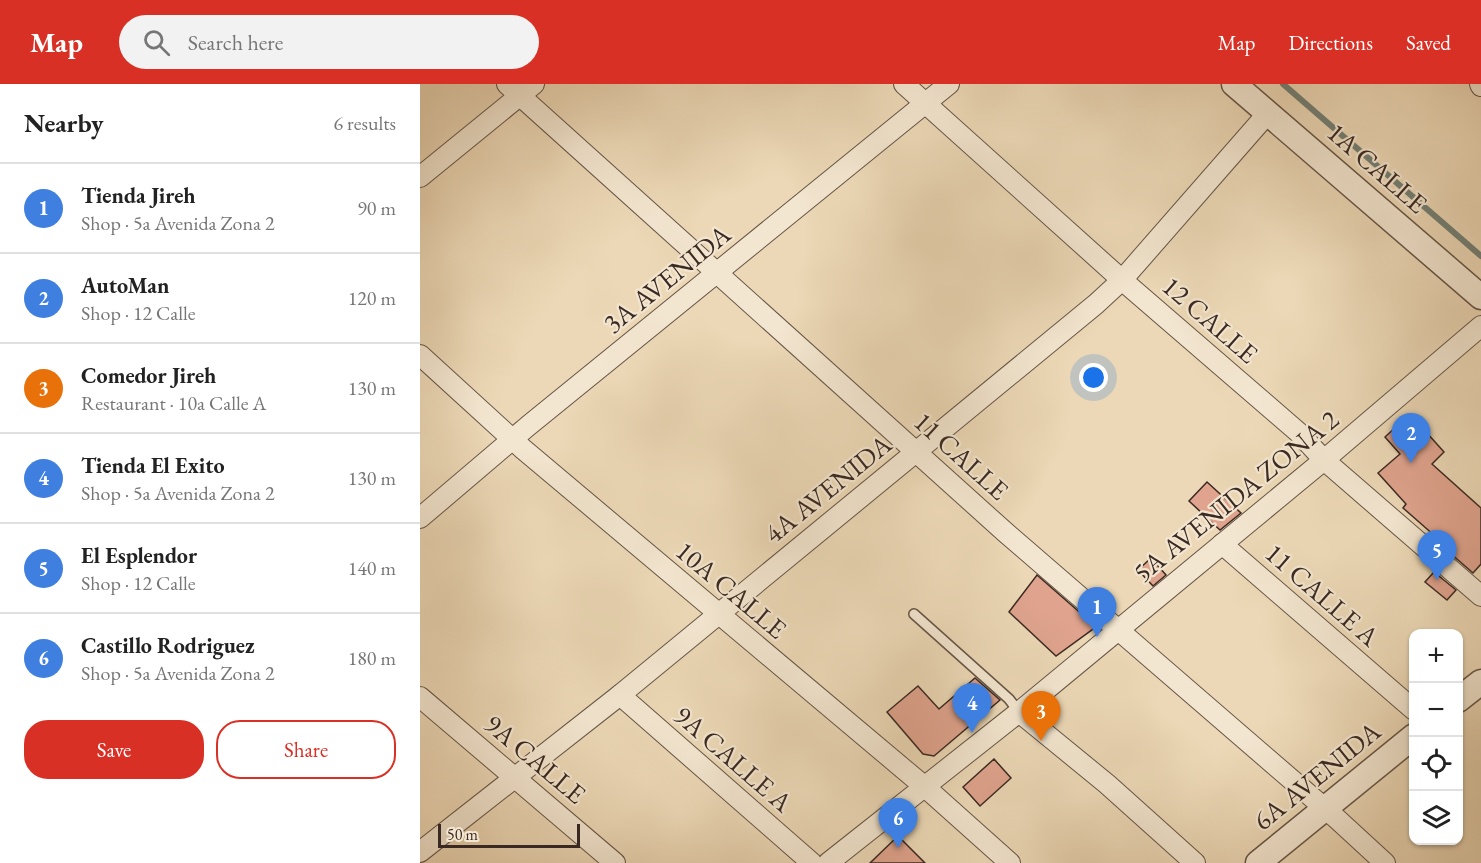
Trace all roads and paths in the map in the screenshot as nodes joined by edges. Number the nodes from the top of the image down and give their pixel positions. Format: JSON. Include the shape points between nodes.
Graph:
{"nodes":[{"id":1,"x":904,"y":84,"type":"edge"},
{"id":2,"x":949,"y":84,"type":"edge"},
{"id":3,"x":1234,"y":84,"type":"edge"},
{"id":4,"x":521,"y":88,"type":"edge"},
{"id":5,"x":926,"y":104,"type":"junction"},
{"id":6,"x":1268,"y":113,"type":"junction"},
{"id":7,"x":420,"y":177,"type":"edge"},
{"id":8,"x":717,"y":273,"type":"junction"},
{"id":9,"x":1122,"y":280,"type":"junction"},
{"id":10,"x":1481,"y":297,"type":"edge"},
{"id":11,"x":1481,"y":326,"type":"edge"},
{"id":12,"x":420,"y":355,"type":"edge"},
{"id":13,"x":513,"y":440,"type":"junction"},
{"id":14,"x":917,"y":453,"type":"junction"},
{"id":15,"x":1324,"y":460,"type":"junction"},
{"id":16,"x":420,"y":518,"type":"edge"},
{"id":17,"x":1222,"y":544,"type":"junction"},
{"id":18,"x":1481,"y":596,"type":"edge"},
{"id":19,"x":717,"y":614,"type":"junction"},
{"id":20,"x":914,"y":614,"type":"dead end"},
{"id":21,"x":1118,"y":628,"type":"junction"},
{"id":22,"x":1481,"y":682,"type":"edge"},
{"id":23,"x":620,"y":695,"type":"junction"},
{"id":24,"x":1463,"y":696,"type":"edge"},
{"id":25,"x":420,"y":697,"type":"edge"},
{"id":26,"x":1481,"y":699,"type":"edge"},
{"id":27,"x":1409,"y":707,"type":"edge"},
{"id":28,"x":1019,"y":712,"type":"junction"},
{"id":29,"x":1463,"y":713,"type":"edge"},
{"id":30,"x":1412,"y":737,"type":"edge"},
{"id":31,"x":1409,"y":757,"type":"edge"},
{"id":32,"x":516,"y":778,"type":"junction"},
{"id":33,"x":925,"y":787,"type":"junction"},
{"id":34,"x":1330,"y":813,"type":"junction"},
{"id":35,"x":420,"y":852,"type":"edge"},
{"id":36,"x":615,"y":863,"type":"edge"},
{"id":37,"x":812,"y":863,"type":"edge"},
{"id":38,"x":828,"y":863,"type":"edge"},
{"id":39,"x":1010,"y":863,"type":"edge"},
{"id":40,"x":1195,"y":863,"type":"edge"},
{"id":41,"x":1258,"y":863,"type":"edge"},
{"id":42,"x":1280,"y":863,"type":"edge"},
{"id":43,"x":1385,"y":863,"type":"edge"}],
"edges":[{"from":1,"to":5,"type":"street","name":"12 CALLE"},
{"from":2,"to":5,"type":"street","name":"3A AVENIDA"},
{"from":3,"to":6,"type":"street","name":"1A CALLE"},
{"from":4,"to":7,"type":"street"},
{"from":4,"to":8,"type":"street","name":"11 CALLE"},
{"from":5,"to":8,"type":"street","name":"3A AVENIDA"},
{"from":5,"to":9,"type":"street","name":"12 CALLE"},
{"from":6,"to":9,"type":"street","name":"4A AVENIDA"},
{"from":6,"to":10,"type":"street","name":"1A CALLE"},
{"from":8,"to":13,"type":"street","name":"3A AVENIDA"},
{"from":8,"to":14,"type":"street","name":"11 CALLE"},
{"from":9,"to":14,"type":"street","name":"4A AVENIDA"},
{"from":9,"to":15,"type":"street","name":"12 CALLE"},
{"from":11,"to":15,"type":"street","name":"5A AVENIDA ZONA 2"},
{"from":12,"to":13,"type":"street","name":"10A CALLE"},
{"from":13,"to":16,"type":"street","name":"3A AVENIDA"},
{"from":13,"to":19,"type":"street","name":"10A CALLE"},
{"from":14,"to":19,"type":"street","name":"4A AVENIDA"},
{"from":14,"to":21,"type":"street","name":"11 CALLE"},
{"from":15,"to":17,"type":"street","name":"5A AVENIDA ZONA 2"},
{"from":15,"to":18,"type":"street","name":"12 CALLE"},
{"from":17,"to":21,"type":"street","name":"5A AVENIDA ZONA 2"},
{"from":17,"to":27,"type":"street","name":"11 CALLE A"},
{"from":19,"to":23,"type":"street","name":"4A AVENIDA"},
{"from":19,"to":33,"type":"street","name":"10A CALLE"},
{"from":20,"to":28,"type":"lane"},
{"from":21,"to":28,"type":"street","name":"5A AVENIDA ZONA 2"},
{"from":21,"to":34,"type":"street","name":"11 CALLE"},
{"from":22,"to":24,"type":"street"},
{"from":23,"to":32,"type":"street","name":"4A AVENIDA"},
{"from":23,"to":37,"type":"street","name":"9A CALLE A"},
{"from":25,"to":32,"type":"street","name":"9A CALLE"},
{"from":26,"to":29,"type":"street"},
{"from":28,"to":33,"type":"street","name":"5A AVENIDA ZONA 2"},
{"from":28,"to":40,"type":"street"},
{"from":30,"to":34,"type":"street","name":"6A AVENIDA"},
{"from":31,"to":34,"type":"street","name":"6A AVENIDA"},
{"from":32,"to":35,"type":"street","name":"4A AVENIDA"},
{"from":32,"to":36,"type":"street","name":"9A CALLE"},
{"from":33,"to":38,"type":"street","name":"5A AVENIDA ZONA 2"},
{"from":33,"to":39,"type":"street","name":"10A CALLE"},
{"from":34,"to":41,"type":"street","name":"6A AVENIDA"},
{"from":34,"to":42,"type":"street","name":"6A AVENIDA"},
{"from":34,"to":43,"type":"street","name":"11 CALLE"}]}
